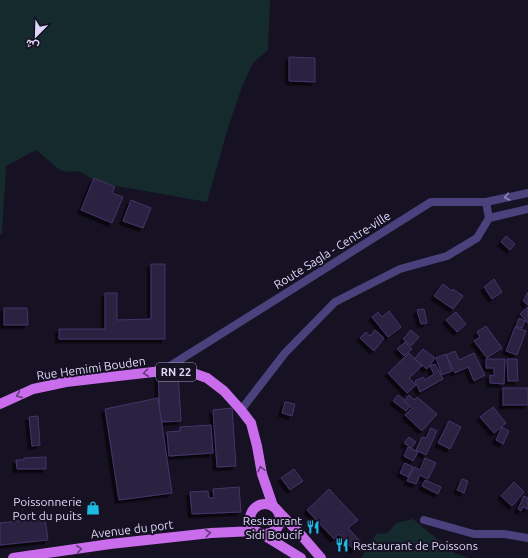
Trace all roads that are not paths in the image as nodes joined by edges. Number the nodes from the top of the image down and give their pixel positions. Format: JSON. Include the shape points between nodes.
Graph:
{"nodes":[{"id":1,"x":528,"y":193,"type":"edge"},
{"id":2,"x":486,"y":202,"type":"junction"},
{"id":3,"x":528,"y":209,"type":"edge"},
{"id":4,"x":489,"y":218,"type":"junction"},
{"id":5,"x":162,"y":371,"type":"junction"},
{"id":6,"x":0,"y":404,"type":"edge"},
{"id":7,"x":242,"y":410,"type":"junction"},
{"id":8,"x":276,"y":508,"type":"junction"},
{"id":9,"x":424,"y":520,"type":"dead end"},
{"id":10,"x":259,"y":533,"type":"junction"},
{"id":11,"x":528,"y":538,"type":"edge"},
{"id":12,"x":13,"y":558,"type":"edge"},
{"id":13,"x":301,"y":558,"type":"edge"},
{"id":14,"x":321,"y":558,"type":"edge"}],
"edges":[{"from":1,"to":2,"type":"street","name":"Route Sagla - Centre-ville","one_way":true},
{"from":2,"to":4,"type":"street"},
{"from":2,"to":5,"type":"street","name":"Route Sagla - Centre-ville","via":[[431,202]]},
{"from":3,"to":4,"type":"street"},
{"from":4,"to":7,"type":"street","via":[[477,238],[447,256],[400,270],[335,302],[286,353]]},
{"from":5,"to":6,"type":"main road","name":"Rue Hemimi Bouden","number":"RN 22","one_way":true,"via":[[66,382],[33,389]]},
{"from":5,"to":7,"type":"main road","name":"Rue Hemimi Bouden","number":"RN 22","via":[[190,372],[207,378]]},
{"from":8,"to":7,"type":"main road","name":"Rue Hemimi Bouden","number":"RN 22","one_way":true,"via":[[262,474],[250,423]]},
{"from":8,"to":10,"type":"main road","via":[[280,520],[276,530],[272,533]]},
{"from":8,"to":10,"type":"main road","via":[[263,503],[254,508],[250,517],[252,527]]},
{"from":8,"to":14,"type":"main road","name":"Rue Hemimi Bouden","number":"RN 22"},
{"from":9,"to":11,"type":"street","via":[[474,534],[504,534]]},
{"from":12,"to":10,"type":"main road","name":"Avenue du port","one_way":true,"via":[[211,533]]},
{"from":10,"to":13,"type":"main road"}]}
